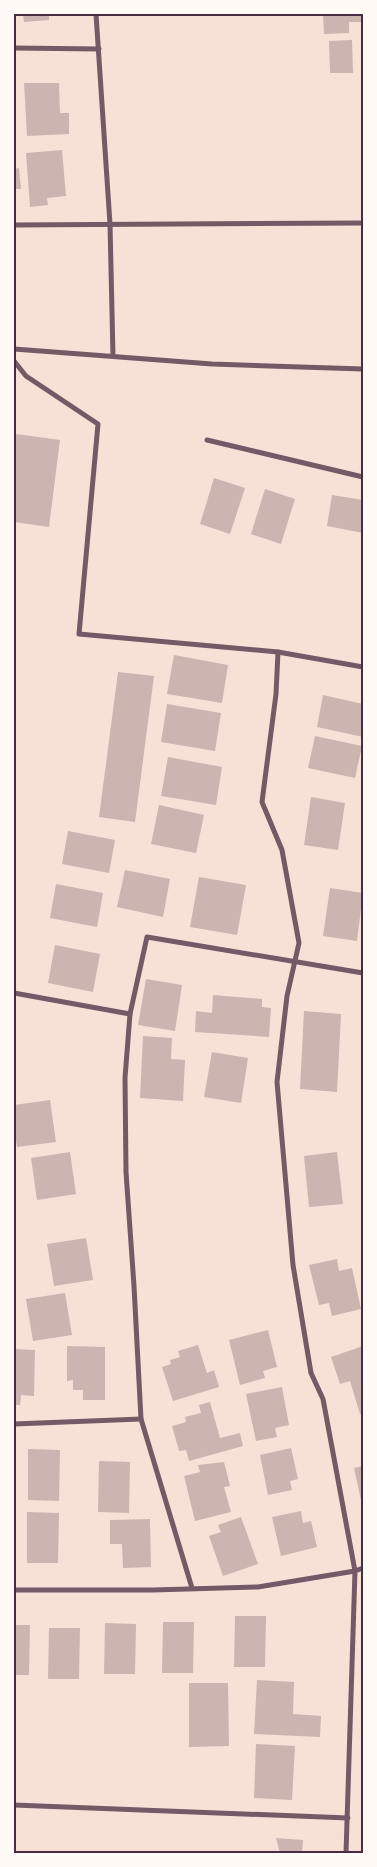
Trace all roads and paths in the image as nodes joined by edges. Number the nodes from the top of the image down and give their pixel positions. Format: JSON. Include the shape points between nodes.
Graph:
{"nodes":[{"id":1,"x":96,"y":14,"type":"edge"},
{"id":2,"x":14,"y":48,"type":"edge"},
{"id":3,"x":99,"y":48,"type":"junction"},
{"id":4,"x":363,"y":223,"type":"edge"},
{"id":5,"x":110,"y":224,"type":"junction"},
{"id":6,"x":14,"y":225,"type":"edge"},
{"id":7,"x":14,"y":350,"type":"edge"},
{"id":8,"x":113,"y":356,"type":"junction"},
{"id":9,"x":14,"y":362,"type":"edge"},
{"id":10,"x":363,"y":369,"type":"edge"},
{"id":11,"x":207,"y":440,"type":"dead end"},
{"id":12,"x":363,"y":477,"type":"edge"},
{"id":13,"x":278,"y":652,"type":"junction"},
{"id":14,"x":363,"y":667,"type":"edge"},
{"id":15,"x":295,"y":962,"type":"junction"},
{"id":16,"x":363,"y":973,"type":"edge"},
{"id":17,"x":14,"y":993,"type":"edge"},
{"id":18,"x":130,"y":1014,"type":"junction"},
{"id":19,"x":142,"y":1419,"type":"junction"},
{"id":20,"x":14,"y":1424,"type":"edge"},
{"id":21,"x":363,"y":1568,"type":"edge"},
{"id":22,"x":355,"y":1571,"type":"junction"},
{"id":23,"x":192,"y":1588,"type":"junction"},
{"id":24,"x":14,"y":1590,"type":"edge"},
{"id":25,"x":14,"y":1805,"type":"edge"},
{"id":26,"x":348,"y":1818,"type":"junction"},
{"id":27,"x":346,"y":1853,"type":"edge"}],
"edges":[{"from":1,"to":3,"type":"street"},
{"from":2,"to":3,"type":"street"},
{"from":3,"to":5,"type":"street"},
{"from":4,"to":5,"type":"street"},
{"from":5,"to":6,"type":"street"},
{"from":5,"to":8,"type":"street"},
{"from":7,"to":8,"type":"street"},
{"from":8,"to":10,"type":"street","via":[[212,364]]},
{"from":9,"to":13,"type":"street","via":[[26,376],[98,424],[79,634]]},
{"from":11,"to":12,"type":"street"},
{"from":13,"to":14,"type":"street"},
{"from":13,"to":15,"type":"street","via":[[262,802],[282,850],[299,943]]},
{"from":15,"to":16,"type":"street"},
{"from":15,"to":18,"type":"street","via":[[146,937]]},
{"from":15,"to":22,"type":"street","via":[[287,996],[276,1082],[292,1265],[311,1373],[323,1399]]},
{"from":17,"to":18,"type":"street"},
{"from":18,"to":19,"type":"street","via":[[125,1078],[126,1172]]},
{"from":19,"to":20,"type":"street"},
{"from":19,"to":23,"type":"street"},
{"from":21,"to":22,"type":"street"},
{"from":22,"to":23,"type":"street","via":[[258,1587]]},
{"from":22,"to":26,"type":"street"},
{"from":23,"to":24,"type":"street"},
{"from":25,"to":26,"type":"street"},
{"from":26,"to":27,"type":"street"}]}
